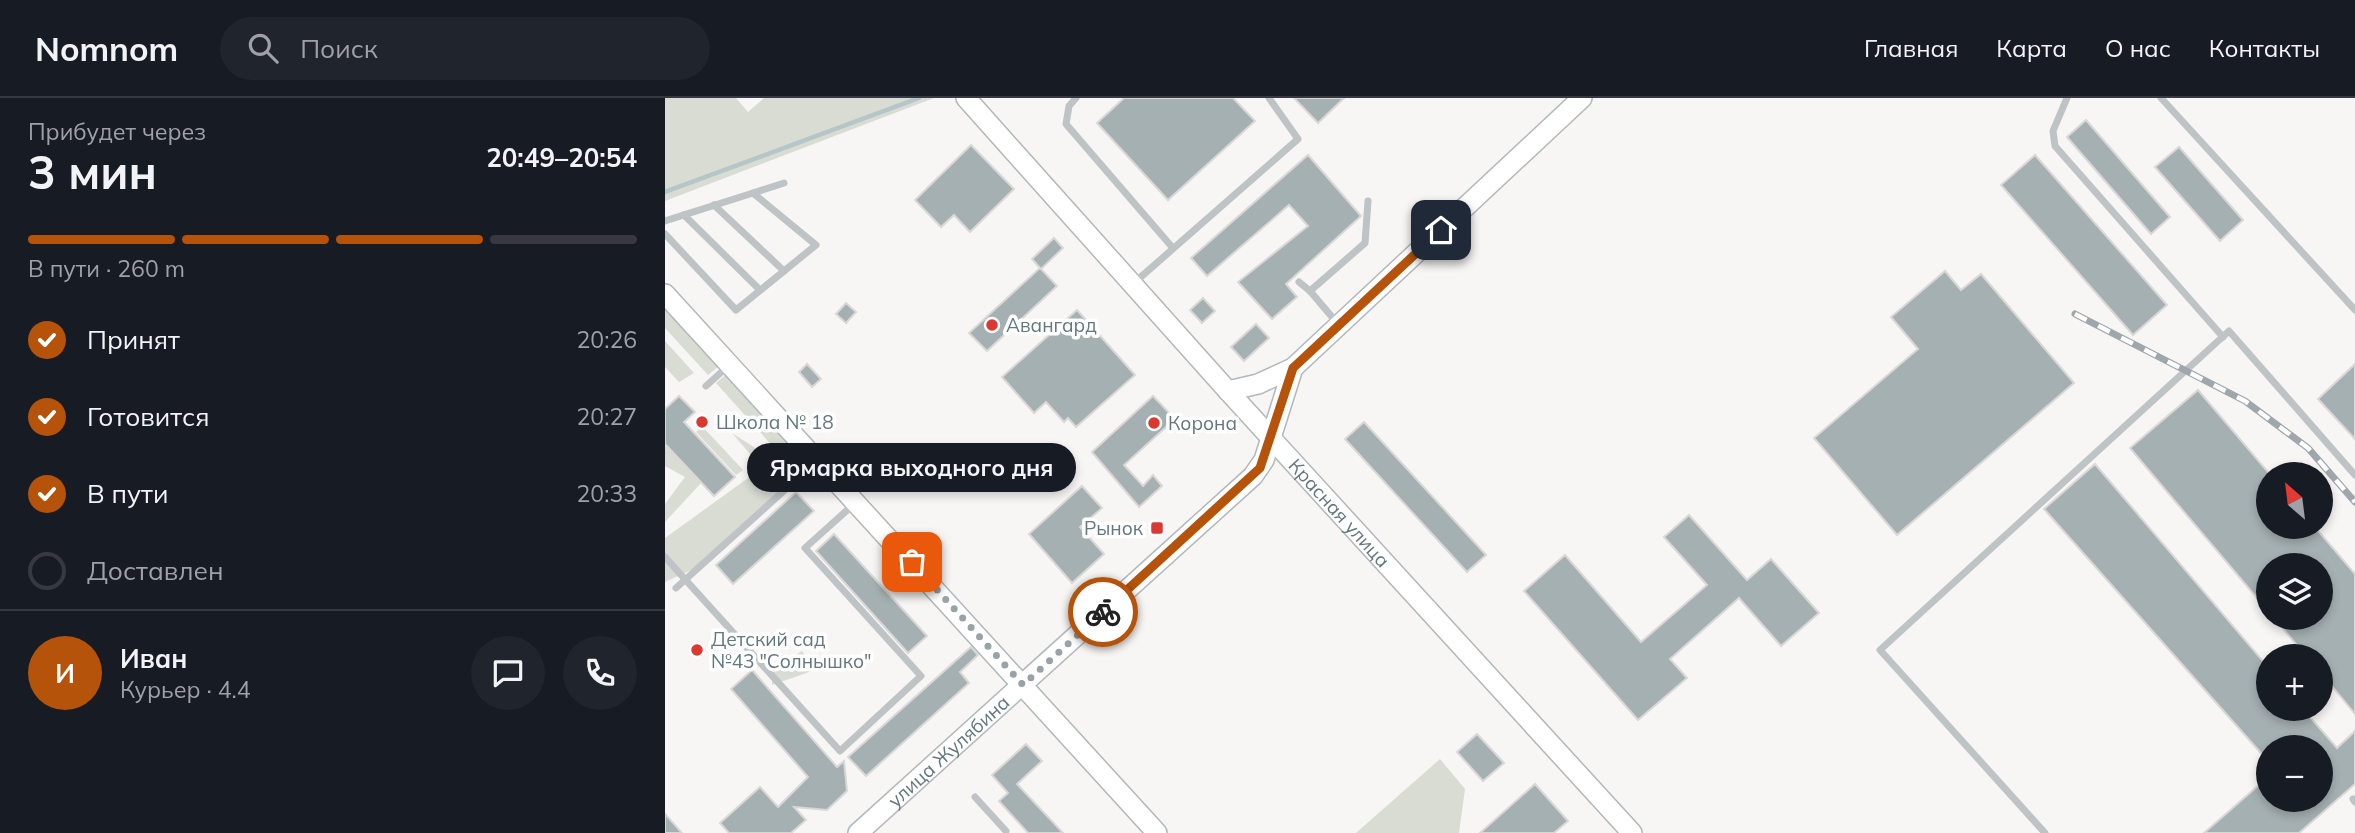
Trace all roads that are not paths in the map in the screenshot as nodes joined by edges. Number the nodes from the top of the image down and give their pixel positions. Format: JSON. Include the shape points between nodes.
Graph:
{"nodes":[{"id":1,"x":966,"y":98,"type":"edge"},
{"id":2,"x":1076,"y":98,"type":"edge"},
{"id":3,"x":1269,"y":98,"type":"edge"},
{"id":4,"x":1582,"y":98,"type":"edge"},
{"id":5,"x":2067,"y":98,"type":"edge"},
{"id":6,"x":2161,"y":98,"type":"edge"},
{"id":7,"x":784,"y":183,"type":"dead end"},
{"id":8,"x":753,"y":193,"type":"junction"},
{"id":9,"x":1368,"y":201,"type":"dead end"},
{"id":10,"x":715,"y":205,"type":"junction"},
{"id":11,"x":684,"y":215,"type":"junction"},
{"id":12,"x":665,"y":221,"type":"edge"},
{"id":13,"x":665,"y":234,"type":"edge"},
{"id":14,"x":1172,"y":247,"type":"junction"},
{"id":15,"x":784,"y":271,"type":"junction"},
{"id":16,"x":1299,"y":282,"type":"dead end"},
{"id":17,"x":1133,"y":284,"type":"junction"},
{"id":18,"x":760,"y":290,"type":"junction"},
{"id":19,"x":1310,"y":291,"type":"junction"},
{"id":20,"x":665,"y":294,"type":"edge"},
{"id":21,"x":2355,"y":310,"type":"edge"},
{"id":22,"x":1339,"y":324,"type":"junction"},
{"id":23,"x":2223,"y":337,"type":"junction"},
{"id":24,"x":730,"y":364,"type":"junction"},
{"id":25,"x":1293,"y":368,"type":"junction"},
{"id":26,"x":706,"y":386,"type":"dead end"},
{"id":27,"x":1228,"y":391,"type":"junction"},
{"id":28,"x":1271,"y":438,"type":"junction"},
{"id":29,"x":817,"y":460,"type":"junction"},
{"id":30,"x":2355,"y":475,"type":"edge"},
{"id":31,"x":857,"y":501,"type":"junction"},
{"id":32,"x":665,"y":557,"type":"edge"},
{"id":33,"x":686,"y":580,"type":"junction"},
{"id":34,"x":676,"y":588,"type":"dead end"},
{"id":35,"x":1023,"y":685,"type":"junction"},
{"id":36,"x":975,"y":797,"type":"dead end"},
{"id":37,"x":1005,"y":832,"type":"edge"},
{"id":38,"x":858,"y":833,"type":"edge"},
{"id":39,"x":1157,"y":833,"type":"edge"},
{"id":40,"x":1632,"y":833,"type":"edge"},
{"id":41,"x":2045,"y":833,"type":"edge"}],
"edges":[{"from":1,"to":17,"type":"main road","name":"Красная улица"},
{"from":2,"to":14,"type":"lane","via":[[1069,106],[1066,124]]},
{"from":3,"to":14,"type":"lane","via":[[1298,138]]},
{"from":4,"to":22,"type":"main road","name":"улица Жулябина"},
{"from":5,"to":23,"type":"lane","via":[[2052,138],[2060,154]]},
{"from":6,"to":21,"type":"lane"},
{"from":7,"to":8,"type":"lane"},
{"from":8,"to":10,"type":"lane"},
{"from":8,"to":15,"type":"lane","via":[[817,245]]},
{"from":9,"to":19,"type":"lane","via":[[1365,243]]},
{"from":10,"to":11,"type":"lane"},
{"from":10,"to":15,"type":"lane"},
{"from":11,"to":12,"type":"lane"},
{"from":11,"to":18,"type":"lane"},
{"from":13,"to":18,"type":"lane","via":[[736,310]]},
{"from":14,"to":17,"type":"lane"},
{"from":15,"to":18,"type":"lane"},
{"from":16,"to":19,"type":"lane"},
{"from":17,"to":27,"type":"main road","name":"Красная улица"},
{"from":19,"to":22,"type":"lane"},
{"from":20,"to":24,"type":"main road"},
{"from":22,"to":25,"type":"main road","name":"улица Жулябина"},
{"from":23,"to":30,"type":"lane","via":[[2229,331]]},
{"from":23,"to":41,"type":"lane","via":[[1880,650]]},
{"from":24,"to":26,"type":"lane"},
{"from":24,"to":29,"type":"main road"},
{"from":25,"to":27,"type":"main road"},
{"from":25,"to":28,"type":"main road","name":"улица Жулябина"},
{"from":27,"to":28,"type":"main road","name":"Красная улица"},
{"from":28,"to":35,"type":"main road","name":"улица Жулябина","via":[[1253,476]]},
{"from":28,"to":40,"type":"main road","name":"Красная улица"},
{"from":29,"to":31,"type":"main road"},
{"from":29,"to":33,"type":"lane"},
{"from":31,"to":33,"type":"lane","via":[[805,548],[921,676],[840,751]]},
{"from":31,"to":35,"type":"main road"},
{"from":32,"to":33,"type":"lane"},
{"from":33,"to":34,"type":"lane"},
{"from":35,"to":38,"type":"main road","name":"улица Жулябина"},
{"from":35,"to":39,"type":"main road"},
{"from":36,"to":37,"type":"lane"}]}
